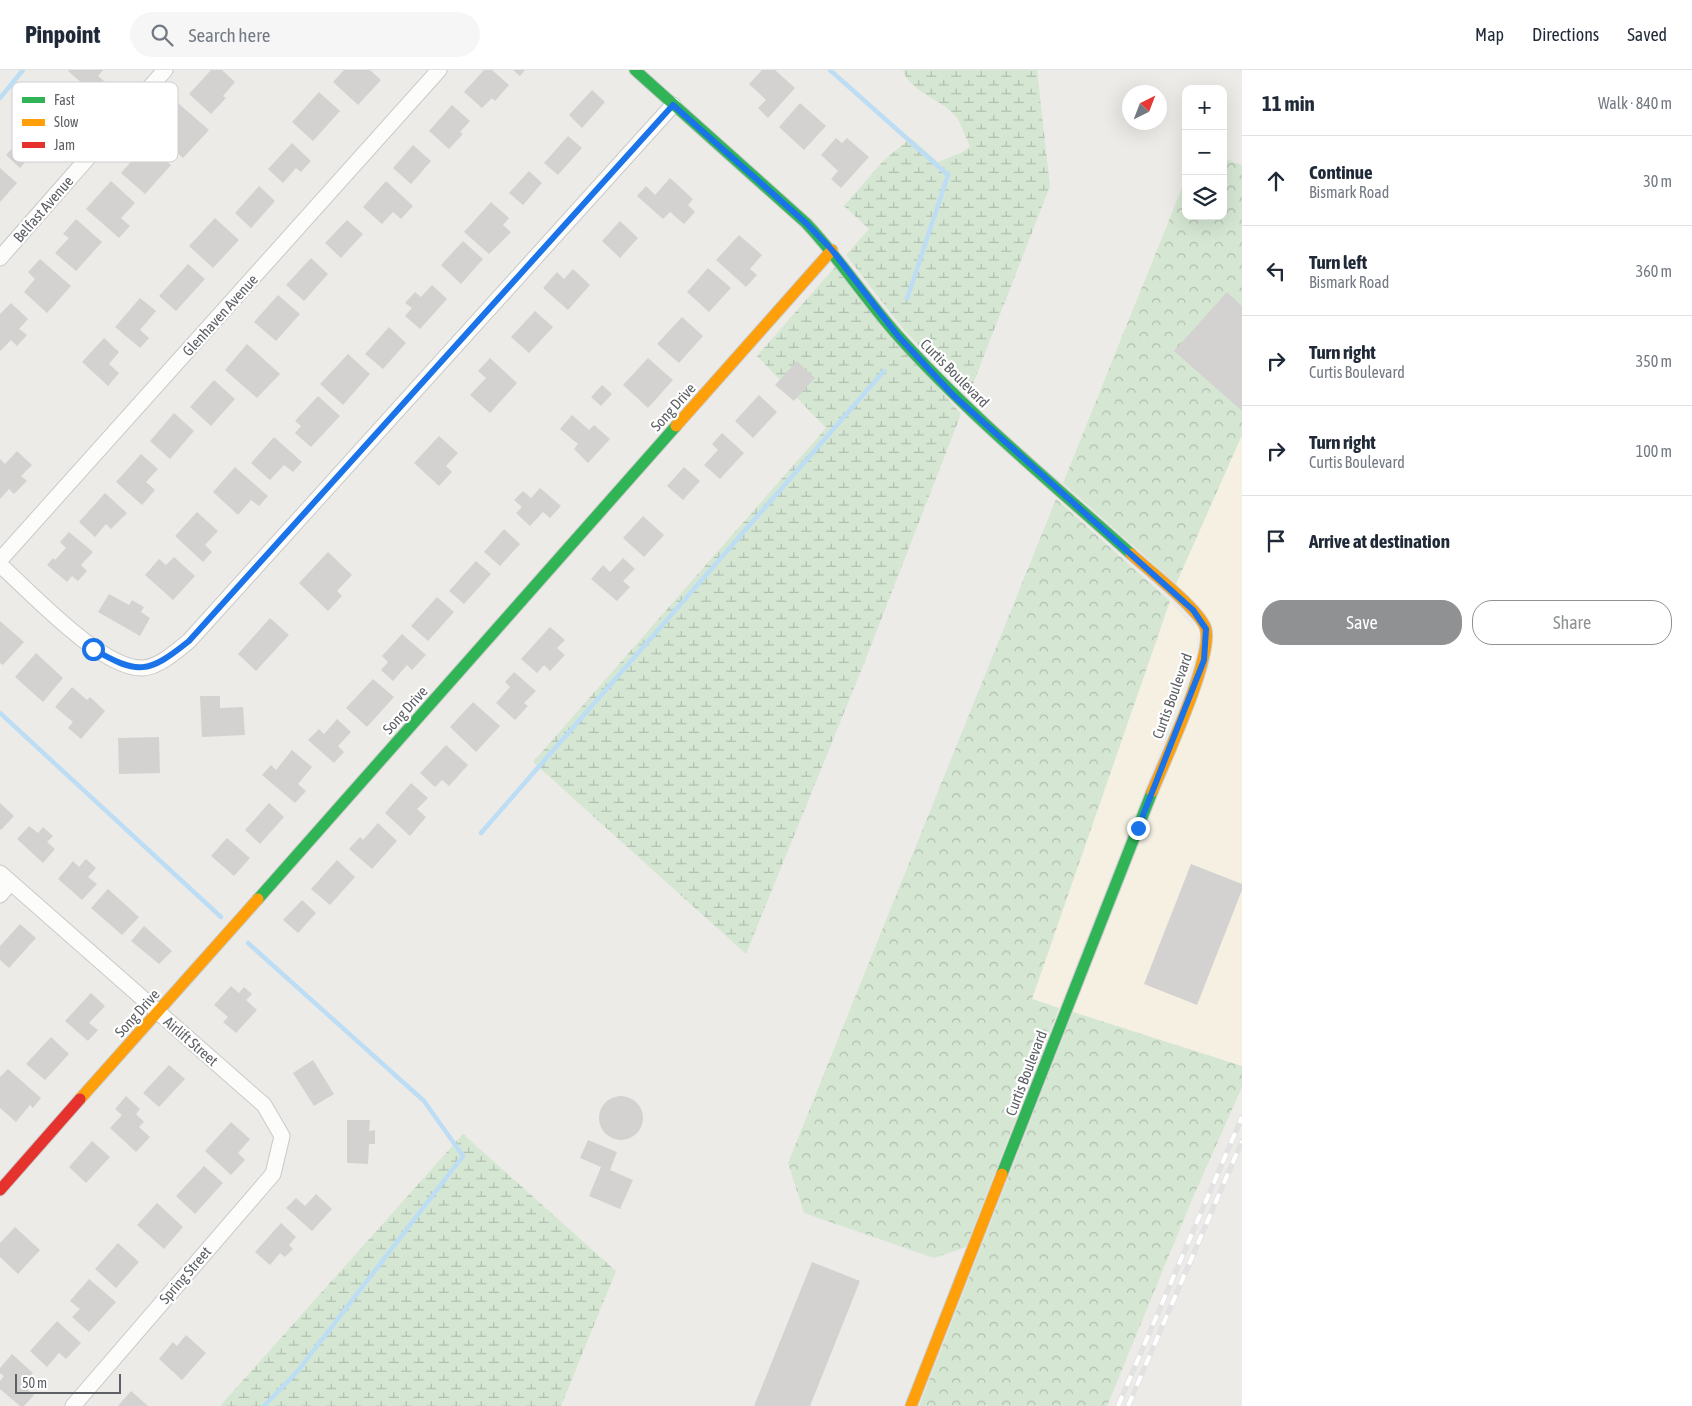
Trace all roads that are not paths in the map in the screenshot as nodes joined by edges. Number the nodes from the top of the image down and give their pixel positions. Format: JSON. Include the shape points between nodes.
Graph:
{"nodes":[{"id":1,"x":165,"y":70,"type":"edge"},
{"id":2,"x":440,"y":70,"type":"edge"},
{"id":3,"x":634,"y":70,"type":"edge"},
{"id":4,"x":154,"y":82,"type":"edge"},
{"id":5,"x":673,"y":105,"type":"junction"},
{"id":6,"x":84,"y":162,"type":"edge"},
{"id":7,"x":832,"y":250,"type":"junction"},
{"id":8,"x":0,"y":258,"type":"edge"},
{"id":9,"x":0,"y":560,"type":"edge"},
{"id":10,"x":0,"y":565,"type":"edge"},
{"id":11,"x":5,"y":878,"type":"edge"},
{"id":12,"x":0,"y":895,"type":"edge"},
{"id":13,"x":158,"y":1012,"type":"junction"},
{"id":14,"x":282,"y":1136,"type":"joint"},
{"id":15,"x":0,"y":1190,"type":"edge"},
{"id":16,"x":72,"y":1406,"type":"edge"},
{"id":17,"x":911,"y":1406,"type":"edge"}],
"edges":[{"from":1,"to":4,"type":"street","name":"Belfast Avenue"},
{"from":2,"to":9,"type":"street","name":"Glenhaven Avenue"},
{"from":3,"to":5,"type":"street","name":"Curtis Boulevard"},
{"from":5,"to":7,"type":"street","name":"Curtis Boulevard"},
{"from":5,"to":10,"type":"street","via":[[189,641],[169,657],[145,668],[120,665],[93,649]]},
{"from":6,"to":8,"type":"street","name":"Belfast Avenue"},
{"from":7,"to":13,"type":"street","name":"Song Drive"},
{"from":7,"to":17,"type":"street","name":"Curtis Boulevard","via":[[898,336],[954,396],[1193,610],[1206,629],[1204,660]]},
{"from":11,"to":12,"type":"street"},
{"from":11,"to":13,"type":"street","name":"Airlift Street"},
{"from":13,"to":14,"type":"street","name":"Airlift Street","via":[[264,1105]]},
{"from":13,"to":15,"type":"street","name":"Song Drive"},
{"from":14,"to":16,"type":"street","name":"Spring Street","via":[[273,1174]]}]}
